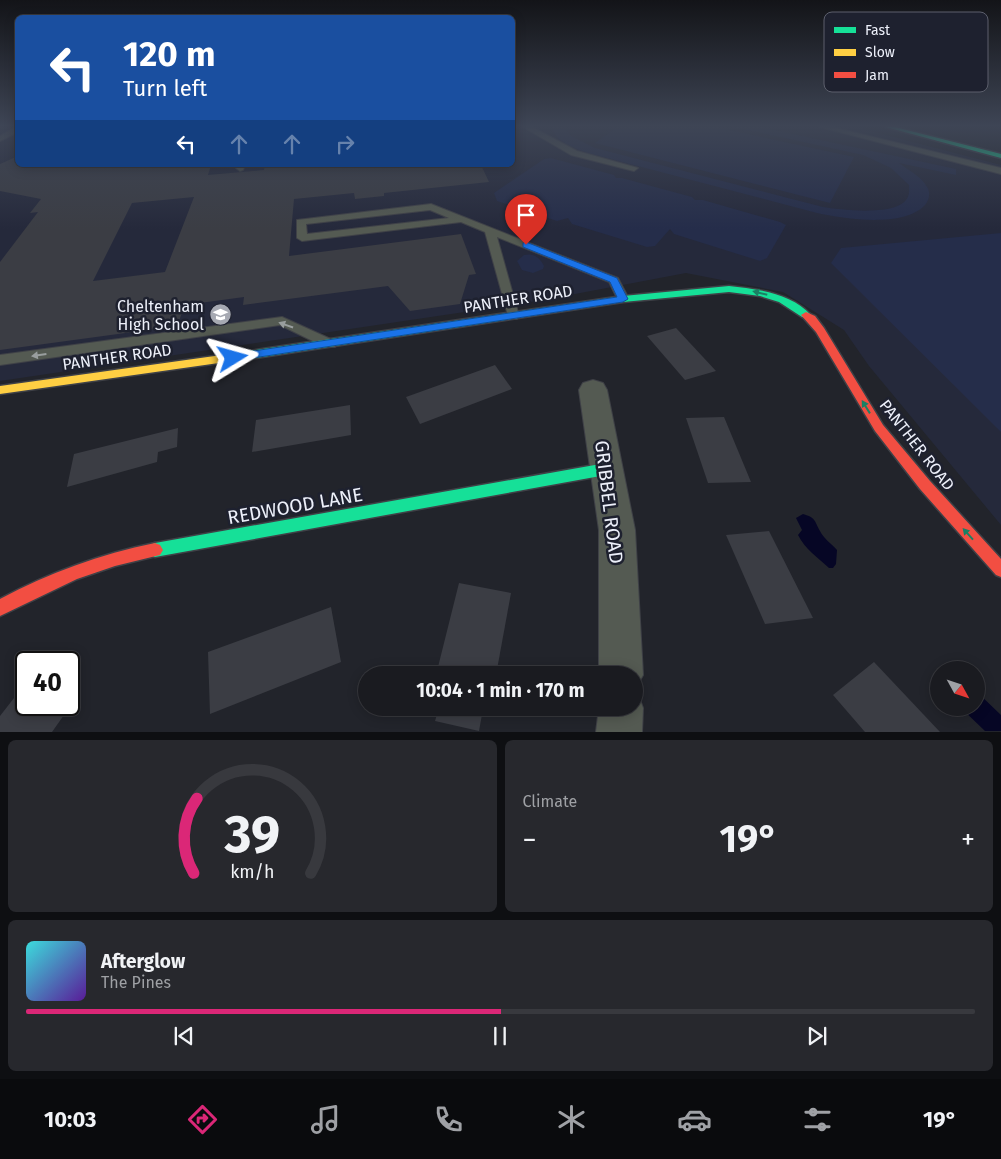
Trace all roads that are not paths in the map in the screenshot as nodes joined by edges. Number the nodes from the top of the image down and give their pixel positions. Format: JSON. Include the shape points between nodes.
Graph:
{"nodes":[{"id":1,"x":607,"y":161,"type":"edge"},
{"id":2,"x":962,"y":161,"type":"edge"},
{"id":3,"x":634,"y":168,"type":"dead end"},
{"id":4,"x":1001,"y":171,"type":"edge"},
{"id":5,"x":462,"y":219,"type":"junction"},
{"id":6,"x":490,"y":231,"type":"junction"},
{"id":7,"x":623,"y":299,"type":"junction"},
{"id":8,"x":513,"y":316,"type":"junction"},
{"id":9,"x":330,"y":344,"type":"junction"},
{"id":10,"x":0,"y":360,"type":"edge"},
{"id":11,"x":0,"y":390,"type":"edge"},
{"id":12,"x":592,"y":390,"type":"dead end"},
{"id":13,"x":606,"y":469,"type":"junction"},
{"id":14,"x":1001,"y":570,"type":"edge"},
{"id":15,"x":0,"y":608,"type":"edge"},
{"id":16,"x":621,"y":666,"type":"edge"},
{"id":17,"x":620,"y":716,"type":"edge"},
{"id":18,"x":619,"y":732,"type":"edge"}],
"edges":[{"from":1,"to":3,"type":"lane"},
{"from":2,"to":4,"type":"lane"},
{"from":5,"to":5,"type":"lane","via":[[431,207],[301,222],[302,238]]},
{"from":5,"to":6,"type":"lane"},
{"from":6,"to":7,"type":"lane","via":[[614,280]]},
{"from":6,"to":8,"type":"lane"},
{"from":7,"to":8,"type":"street","name":"PANTHER ROAD"},
{"from":14,"to":7,"type":"street","name":"PANTHER ROAD","one_way":true,"via":[[879,428],[820,330],[798,308],[762,293],[729,289]]},
{"from":8,"to":9,"type":"street","name":"PANTHER ROAD"},
{"from":9,"to":10,"type":"lane","one_way":true,"via":[[282,321]]},
{"from":9,"to":11,"type":"street","name":"PANTHER ROAD"},
{"from":12,"to":13,"type":"street","name":"GRIBBEL ROAD"},
{"from":13,"to":15,"type":"street","name":"REDWOOD LANE","via":[[136,553],[91,565],[44,584]]},
{"from":13,"to":16,"type":"street","name":"GRIBBEL ROAD","via":[[617,530]]},
{"from":17,"to":18,"type":"street"}]}
